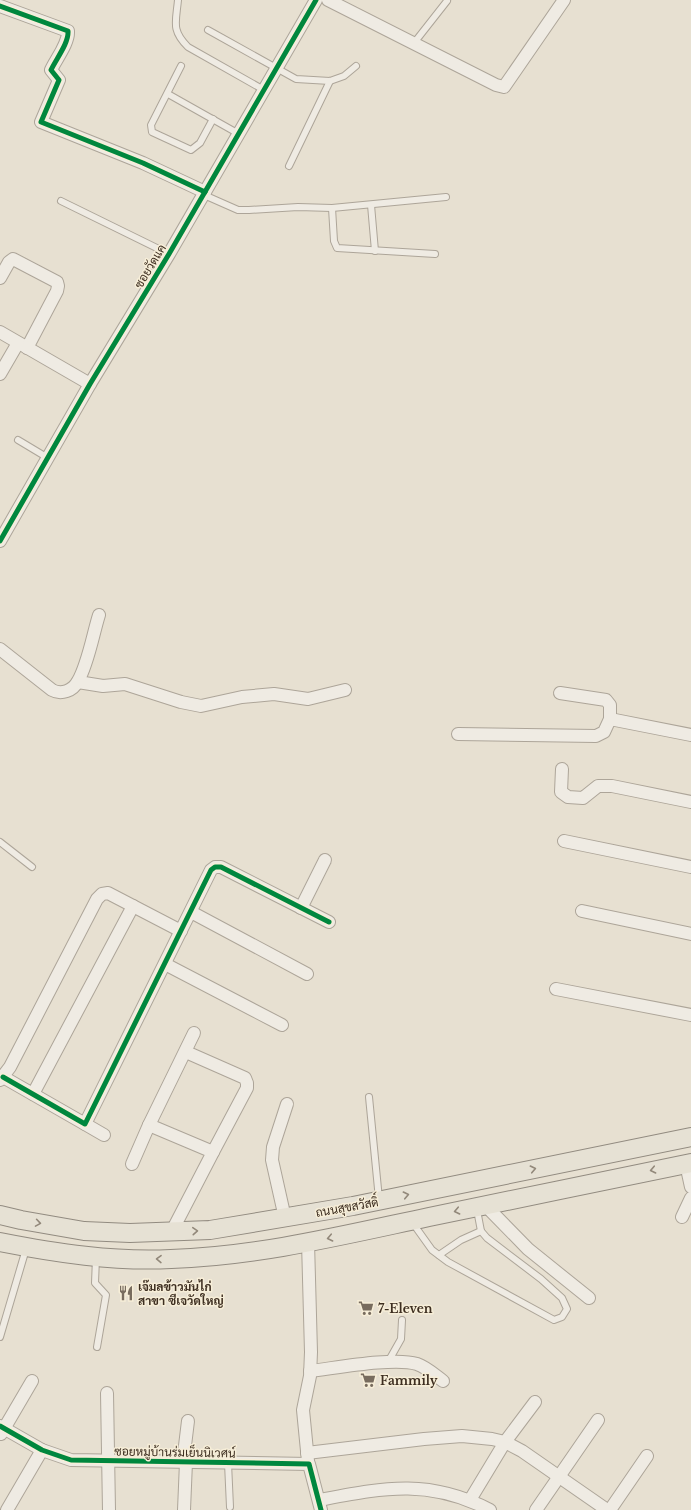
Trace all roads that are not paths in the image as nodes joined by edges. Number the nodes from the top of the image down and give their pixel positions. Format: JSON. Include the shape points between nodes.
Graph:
{"nodes":[{"id":1,"x":178,"y":0,"type":"edge"},
{"id":2,"x":316,"y":0,"type":"edge"},
{"id":3,"x":328,"y":0,"type":"edge"},
{"id":4,"x":564,"y":0,"type":"edge"},
{"id":5,"x":447,"y":1,"type":"edge"},
{"id":6,"x":0,"y":6,"type":"edge"},
{"id":7,"x":208,"y":30,"type":"dead end"},
{"id":8,"x":414,"y":43,"type":"junction"},
{"id":9,"x":181,"y":66,"type":"dead end"},
{"id":10,"x":356,"y":66,"type":"dead end"},
{"id":11,"x":277,"y":68,"type":"junction"},
{"id":12,"x":330,"y":81,"type":"junction"},
{"id":13,"x":264,"y":90,"type":"junction"},
{"id":14,"x":168,"y":94,"type":"junction"},
{"id":15,"x":213,"y":119,"type":"junction"},
{"id":16,"x":239,"y":134,"type":"junction"},
{"id":17,"x":290,"y":166,"type":"dead end"},
{"id":18,"x":205,"y":193,"type":"junction"},
{"id":19,"x":446,"y":197,"type":"dead end"},
{"id":20,"x":61,"y":201,"type":"dead end"},
{"id":21,"x":371,"y":205,"type":"junction"},
{"id":22,"x":332,"y":208,"type":"junction"},
{"id":23,"x":375,"y":251,"type":"junction"},
{"id":24,"x":169,"y":254,"type":"junction"},
{"id":25,"x":435,"y":254,"type":"dead end"},
{"id":26,"x":0,"y":278,"type":"edge"},
{"id":27,"x":0,"y":332,"type":"edge"},
{"id":28,"x":23,"y":345,"type":"junction"},
{"id":29,"x":0,"y":374,"type":"edge"},
{"id":30,"x":90,"y":384,"type":"junction"},
{"id":31,"x":18,"y":440,"type":"dead end"},
{"id":32,"x":48,"y":458,"type":"junction"},
{"id":33,"x":1,"y":537,"type":"edge"},
{"id":34,"x":99,"y":615,"type":"dead end"},
{"id":35,"x":0,"y":649,"type":"edge"},
{"id":36,"x":78,"y":682,"type":"junction"},
{"id":37,"x":346,"y":690,"type":"dead end"},
{"id":38,"x":560,"y":693,"type":"dead end"},
{"id":39,"x":610,"y":719,"type":"junction"},
{"id":40,"x":458,"y":734,"type":"dead end"},
{"id":41,"x":691,"y":736,"type":"edge"},
{"id":42,"x":562,"y":769,"type":"dead end"},
{"id":43,"x":691,"y":802,"type":"edge"},
{"id":44,"x":564,"y":840,"type":"dead end"},
{"id":45,"x":0,"y":842,"type":"edge"},
{"id":46,"x":325,"y":860,"type":"dead end"},
{"id":47,"x":32,"y":867,"type":"dead end"},
{"id":48,"x":691,"y":867,"type":"edge"},
{"id":49,"x":133,"y":906,"type":"junction"},
{"id":50,"x":301,"y":908,"type":"junction"},
{"id":51,"x":582,"y":911,"type":"dead end"},
{"id":52,"x":191,"y":912,"type":"junction"},
{"id":53,"x":329,"y":922,"type":"dead end"},
{"id":54,"x":181,"y":931,"type":"junction"},
{"id":55,"x":691,"y":934,"type":"edge"},
{"id":56,"x":165,"y":964,"type":"junction"},
{"id":57,"x":307,"y":974,"type":"dead end"},
{"id":58,"x":556,"y":989,"type":"dead end"},
{"id":59,"x":691,"y":1015,"type":"edge"},
{"id":60,"x":282,"y":1024,"type":"dead end"},
{"id":61,"x":194,"y":1033,"type":"dead end"},
{"id":62,"x":186,"y":1052,"type":"junction"},
{"id":63,"x":1,"y":1079,"type":"edge"},
{"id":64,"x":33,"y":1094,"type":"junction"},
{"id":65,"x":369,"y":1097,"type":"dead end"},
{"id":66,"x":287,"y":1104,"type":"dead end"},
{"id":67,"x":85,"y":1124,"type":"junction"},
{"id":68,"x":149,"y":1126,"type":"junction"},
{"id":69,"x":104,"y":1135,"type":"dead end"},
{"id":70,"x":691,"y":1137,"type":"edge"},
{"id":71,"x":213,"y":1152,"type":"junction"},
{"id":72,"x":688,"y":1163,"type":"edge"},
{"id":73,"x":132,"y":1164,"type":"dead end"},
{"id":74,"x":691,"y":1187,"type":"edge"},
{"id":75,"x":691,"y":1198,"type":"edge"},
{"id":76,"x":379,"y":1201,"type":"junction"},
{"id":77,"x":481,"y":1206,"type":"junction"},
{"id":78,"x":0,"y":1215,"type":"edge"},
{"id":79,"x":682,"y":1217,"type":"dead end"},
{"id":80,"x":285,"y":1218,"type":"junction"},
{"id":81,"x":411,"y":1221,"type":"junction"},
{"id":82,"x":481,"y":1231,"type":"junction"},
{"id":83,"x":171,"y":1233,"type":"junction"},
{"id":84,"x":0,"y":1242,"type":"edge"},
{"id":85,"x":308,"y":1242,"type":"junction"},
{"id":86,"x":27,"y":1247,"type":"junction"},
{"id":87,"x":439,"y":1255,"type":"junction"},
{"id":88,"x":96,"y":1257,"type":"junction"},
{"id":89,"x":589,"y":1298,"type":"dead end"},
{"id":90,"x":402,"y":1320,"type":"dead end"},
{"id":91,"x":0,"y":1338,"type":"edge"},
{"id":92,"x":97,"y":1347,"type":"dead end"},
{"id":93,"x":388,"y":1362,"type":"junction"},
{"id":94,"x":310,"y":1371,"type":"junction"},
{"id":95,"x":32,"y":1381,"type":"dead end"},
{"id":96,"x":443,"y":1381,"type":"dead end"},
{"id":97,"x":107,"y":1393,"type":"dead end"},
{"id":98,"x":535,"y":1402,"type":"dead end"},
{"id":99,"x":188,"y":1420,"type":"dead end"},
{"id":100,"x":598,"y":1420,"type":"dead end"},
{"id":101,"x":1,"y":1430,"type":"edge"},
{"id":102,"x":505,"y":1442,"type":"junction"},
{"id":103,"x":42,"y":1450,"type":"junction"},
{"id":104,"x":647,"y":1456,"type":"dead end"},
{"id":105,"x":308,"y":1458,"type":"junction"},
{"id":106,"x":107,"y":1460,"type":"junction"},
{"id":107,"x":184,"y":1462,"type":"junction"},
{"id":108,"x":228,"y":1463,"type":"junction"},
{"id":109,"x":558,"y":1477,"type":"junction"},
{"id":110,"x":470,"y":1500,"type":"junction"},
{"id":111,"x":320,"y":1505,"type":"edge"},
{"id":112,"x":230,"y":1507,"type":"dead end"},
{"id":113,"x":7,"y":1510,"type":"edge"},
{"id":114,"x":109,"y":1510,"type":"edge"},
{"id":115,"x":184,"y":1510,"type":"edge"},
{"id":116,"x":490,"y":1510,"type":"edge"},
{"id":117,"x":536,"y":1510,"type":"edge"},
{"id":118,"x":607,"y":1510,"type":"edge"},
{"id":119,"x":610,"y":1510,"type":"edge"}],
"edges":[{"from":1,"to":13,"type":"lane","via":[[175,27],[178,38],[188,47]]},
{"from":2,"to":11,"type":"street","name":"ซอยวัดแค"},
{"from":3,"to":8,"type":"street"},
{"from":4,"to":8,"type":"street","via":[[504,86],[496,85]]},
{"from":5,"to":8,"type":"lane"},
{"from":6,"to":18,"type":"street","via":[[68,31],[50,70],[59,80],[42,122],[143,163]]},
{"from":7,"to":11,"type":"lane"},
{"from":9,"to":14,"type":"lane"},
{"from":10,"to":12,"type":"lane","via":[[344,76]]},
{"from":11,"to":12,"type":"lane","via":[[296,79]]},
{"from":11,"to":13,"type":"street","name":"ซอยวัดแค"},
{"from":12,"to":17,"type":"lane"},
{"from":13,"to":16,"type":"street","name":"ซอยวัดแค"},
{"from":14,"to":15,"type":"lane"},
{"from":14,"to":15,"type":"lane","via":[[151,125],[152,132],[191,150],[200,143]]},
{"from":15,"to":16,"type":"lane"},
{"from":16,"to":18,"type":"street","name":"ซอยวัดแค"},
{"from":18,"to":22,"type":"lane","via":[[238,210]]},
{"from":18,"to":24,"type":"street","name":"ซอยวัดแค"},
{"from":19,"to":21,"type":"lane"},
{"from":20,"to":24,"type":"lane"},
{"from":21,"to":22,"type":"lane"},
{"from":21,"to":23,"type":"lane"},
{"from":22,"to":23,"type":"lane","via":[[334,241],[337,248]]},
{"from":23,"to":25,"type":"lane"},
{"from":24,"to":30,"type":"street","name":"ซอยวัดแค"},
{"from":26,"to":28,"type":"street","via":[[13,259],[57,282],[57,291]]},
{"from":27,"to":28,"type":"street"},
{"from":28,"to":29,"type":"street"},
{"from":28,"to":30,"type":"street"},
{"from":30,"to":32,"type":"street","name":"ซอยวัดแค"},
{"from":31,"to":32,"type":"lane"},
{"from":32,"to":33,"type":"street","name":"ซอยวัดแค"},
{"from":34,"to":36,"type":"street"},
{"from":35,"to":36,"type":"street","via":[[56,692],[66,692]]},
{"from":36,"to":37,"type":"street","via":[[103,686],[125,684],[201,706],[242,697],[268,695],[308,699]]},
{"from":38,"to":39,"type":"street","via":[[606,700],[610,705]]},
{"from":39,"to":40,"type":"street","via":[[604,732],[596,736]]},
{"from":39,"to":41,"type":"street"},
{"from":42,"to":43,"type":"street","via":[[561,792],[568,797],[584,798],[598,786],[612,786]]},
{"from":44,"to":48,"type":"street"},
{"from":45,"to":47,"type":"lane"},
{"from":46,"to":50,"type":"street"},
{"from":49,"to":54,"type":"street"},
{"from":49,"to":63,"type":"street","via":[[108,893],[97,899]]},
{"from":49,"to":64,"type":"street"},
{"from":50,"to":52,"type":"street","via":[[220,867],[215,867],[211,870]]},
{"from":50,"to":53,"type":"street"},
{"from":51,"to":55,"type":"street"},
{"from":52,"to":54,"type":"street"},
{"from":52,"to":57,"type":"street"},
{"from":54,"to":56,"type":"street"},
{"from":56,"to":60,"type":"street"},
{"from":56,"to":67,"type":"street"},
{"from":58,"to":59,"type":"street"},
{"from":61,"to":62,"type":"street"},
{"from":62,"to":68,"type":"street"},
{"from":62,"to":71,"type":"street","via":[[245,1078],[247,1083],[247,1088]]},
{"from":63,"to":64,"type":"street"},
{"from":64,"to":67,"type":"street"},
{"from":65,"to":76,"type":"lane"},
{"from":66,"to":80,"type":"street","via":[[273,1147],[272,1160]]},
{"from":67,"to":69,"type":"street"},
{"from":68,"to":71,"type":"street"},
{"from":68,"to":73,"type":"street"},
{"from":76,"to":70,"type":"main road","name":"ถนนสุขสวัสดิ์","one_way":true},
{"from":71,"to":83,"type":"street"},
{"from":72,"to":74,"type":"street"},
{"from":72,"to":77,"type":"main road","one_way":true},
{"from":75,"to":79,"type":"street"},
{"from":76,"to":80,"type":"main road","name":"ถนนสุขสวัสดิ์"},
{"from":77,"to":81,"type":"main road","one_way":true},
{"from":77,"to":82,"type":"lane"},
{"from":77,"to":89,"type":"street","via":[[528,1249]]},
{"from":78,"to":83,"type":"main road","name":"ถนนสุขสวัสดิ์","one_way":true,"via":[[84,1231]]},
{"from":83,"to":80,"type":"main road","name":"ถนนสุขสวัสดิ์","one_way":true,"via":[[210,1230]]},
{"from":81,"to":85,"type":"main road","one_way":true},
{"from":81,"to":87,"type":"lane","via":[[426,1244]]},
{"from":82,"to":87,"type":"lane","via":[[461,1240]]},
{"from":82,"to":87,"type":"lane","via":[[562,1298],[567,1309],[562,1317],[554,1320]]},
{"from":84,"to":86,"type":"main road"},
{"from":85,"to":88,"type":"main road","one_way":true,"via":[[220,1256],[170,1259]]},
{"from":85,"to":94,"type":"street"},
{"from":86,"to":88,"type":"main road"},
{"from":86,"to":91,"type":"lane"},
{"from":88,"to":92,"type":"lane","via":[[95,1283],[106,1295]]},
{"from":90,"to":93,"type":"lane","via":[[401,1339]]},
{"from":93,"to":94,"type":"street"},
{"from":93,"to":96,"type":"street","via":[[417,1364]]},
{"from":94,"to":105,"type":"street","via":[[303,1410]]},
{"from":95,"to":101,"type":"street"},
{"from":97,"to":106,"type":"street"},
{"from":98,"to":102,"type":"street"},
{"from":99,"to":107,"type":"street"},
{"from":100,"to":109,"type":"street"},
{"from":101,"to":103,"type":"street","name":"ซอยหมู่บ้านร่มเย็นนิเวศน์"},
{"from":102,"to":105,"type":"street","name":"ซอยหมู่บ้านร่มเย็นนิเวศน์","via":[[462,1436],[379,1443]]},
{"from":102,"to":109,"type":"street"},
{"from":102,"to":110,"type":"street"},
{"from":103,"to":106,"type":"street","name":"ซอยหมู่บ้านร่มเย็นนิเวศน์","via":[[72,1460]]},
{"from":103,"to":113,"type":"street"},
{"from":104,"to":119,"type":"street"},
{"from":105,"to":108,"type":"street","name":"ซอยหมู่บ้านร่มเย็นนิเวศน์"},
{"from":105,"to":111,"type":"street"},
{"from":106,"to":107,"type":"street","name":"ซอยหมู่บ้านร่มเย็นนิเวศน์"},
{"from":106,"to":114,"type":"street"},
{"from":107,"to":108,"type":"street","name":"ซอยหมู่บ้านร่มเย็นนิเวศน์"},
{"from":107,"to":115,"type":"street"},
{"from":108,"to":112,"type":"lane"},
{"from":109,"to":117,"type":"street"},
{"from":109,"to":118,"type":"street"},
{"from":110,"to":111,"type":"street","via":[[419,1489],[390,1488]]},
{"from":110,"to":116,"type":"street"}]}
